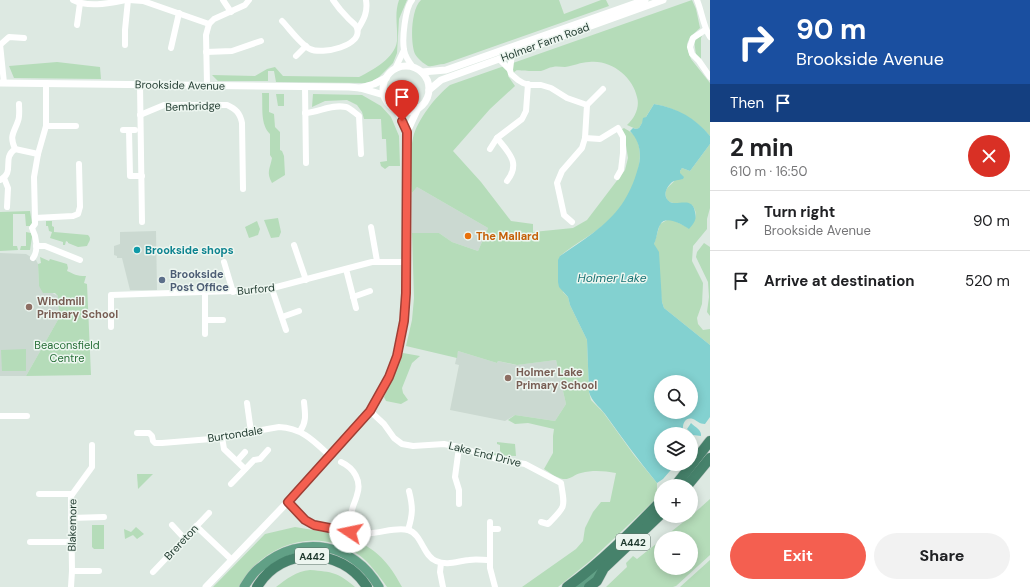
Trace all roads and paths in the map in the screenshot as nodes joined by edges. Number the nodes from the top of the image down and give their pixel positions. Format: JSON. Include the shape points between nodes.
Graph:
{"nodes":[{"id":1,"x":73,"y":0,"type":"edge"},
{"id":2,"x":128,"y":0,"type":"edge"},
{"id":3,"x":163,"y":0,"type":"edge"},
{"id":4,"x":223,"y":0,"type":"edge"},
{"id":5,"x":248,"y":0,"type":"edge"},
{"id":6,"x":333,"y":0,"type":"edge"},
{"id":7,"x":366,"y":0,"type":"edge"},
{"id":8,"x":412,"y":0,"type":"edge"},
{"id":9,"x":645,"y":0,"type":"edge"},
{"id":10,"x":663,"y":0,"type":"edge"},
{"id":11,"x":697,"y":0,"type":"edge"},
{"id":12,"x":110,"y":1,"type":"edge"},
{"id":13,"x":80,"y":3,"type":"junction"},
{"id":14,"x":632,"y":3,"type":"edge"},
{"id":15,"x":161,"y":7,"type":"junction"},
{"id":16,"x":231,"y":12,"type":"junction"},
{"id":17,"x":179,"y":13,"type":"junction"},
{"id":18,"x":282,"y":21,"type":"dead end"},
{"id":19,"x":209,"y":24,"type":"junction"},
{"id":20,"x":77,"y":26,"type":"dead end"},
{"id":21,"x":16,"y":29,"type":"dead end"},
{"id":22,"x":358,"y":29,"type":"junction"},
{"id":23,"x":705,"y":30,"type":"junction"},
{"id":24,"x":16,"y":37,"type":"junction"},
{"id":25,"x":710,"y":37,"type":"edge"},
{"id":26,"x":24,"y":38,"type":"dead end"},
{"id":27,"x":261,"y":41,"type":"dead end"},
{"id":28,"x":0,"y":44,"type":"edge"},
{"id":29,"x":125,"y":45,"type":"dead end"},
{"id":30,"x":306,"y":46,"type":"junction"},
{"id":31,"x":171,"y":48,"type":"dead end"},
{"id":32,"x":404,"y":50,"type":"junction"},
{"id":33,"x":206,"y":52,"type":"junction"},
{"id":34,"x":512,"y":54,"type":"junction"},
{"id":35,"x":296,"y":56,"type":"dead end"},
{"id":36,"x":499,"y":59,"type":"junction"},
{"id":37,"x":413,"y":67,"type":"junction"},
{"id":38,"x":395,"y":69,"type":"junction"},
{"id":39,"x":510,"y":70,"type":"junction"},
{"id":40,"x":422,"y":72,"type":"junction"},
{"id":41,"x":710,"y":77,"type":"edge"},
{"id":42,"x":386,"y":78,"type":"junction"},
{"id":43,"x":2,"y":83,"type":"edge"},
{"id":44,"x":46,"y":83,"type":"junction"},
{"id":45,"x":140,"y":84,"type":"junction"},
{"id":46,"x":528,"y":84,"type":"junction"},
{"id":47,"x":207,"y":85,"type":"junction"},
{"id":48,"x":306,"y":87,"type":"junction"},
{"id":49,"x":360,"y":88,"type":"junction"},
{"id":50,"x":430,"y":90,"type":"junction"},
{"id":51,"x":601,"y":93,"type":"dead end"},
{"id":52,"x":384,"y":95,"type":"junction"},
{"id":53,"x":18,"y":104,"type":"dead end"},
{"id":54,"x":587,"y":105,"type":"junction"},
{"id":55,"x":418,"y":108,"type":"junction"},
{"id":56,"x":397,"y":110,"type":"junction"},
{"id":57,"x":305,"y":113,"type":"junction"},
{"id":58,"x":140,"y":115,"type":"junction"},
{"id":59,"x":46,"y":126,"type":"junction"},
{"id":60,"x":76,"y":126,"type":"dead end"},
{"id":61,"x":129,"y":130,"type":"dead end"},
{"id":62,"x":407,"y":132,"type":"junction"},
{"id":63,"x":497,"y":138,"type":"junction"},
{"id":64,"x":585,"y":138,"type":"junction"},
{"id":65,"x":15,"y":149,"type":"junction"},
{"id":66,"x":490,"y":149,"type":"dead end"},
{"id":67,"x":38,"y":154,"type":"junction"},
{"id":68,"x":361,"y":154,"type":"dead end"},
{"id":69,"x":306,"y":163,"type":"dead end"},
{"id":70,"x":79,"y":164,"type":"dead end"},
{"id":71,"x":142,"y":176,"type":"junction"},
{"id":72,"x":617,"y":177,"type":"dead end"},
{"id":73,"x":2,"y":179,"type":"edge"},
{"id":74,"x":507,"y":181,"type":"dead end"},
{"id":75,"x":243,"y":189,"type":"dead end"},
{"id":76,"x":7,"y":207,"type":"dead end"},
{"id":77,"x":35,"y":218,"type":"junction"},
{"id":78,"x":142,"y":222,"type":"dead end"},
{"id":79,"x":572,"y":222,"type":"dead end"},
{"id":80,"x":371,"y":226,"type":"dead end"},
{"id":81,"x":294,"y":245,"type":"dead end"},
{"id":82,"x":36,"y":246,"type":"junction"},
{"id":83,"x":32,"y":258,"type":"dead end"},
{"id":84,"x":80,"y":260,"type":"dead end"},
{"id":85,"x":377,"y":261,"type":"junction"},
{"id":86,"x":224,"y":262,"type":"dead end"},
{"id":87,"x":406,"y":262,"type":"junction"},
{"id":88,"x":346,"y":269,"type":"junction"},
{"id":89,"x":306,"y":280,"type":"junction"},
{"id":90,"x":272,"y":289,"type":"junction"},
{"id":91,"x":370,"y":291,"type":"dead end"},
{"id":92,"x":205,"y":292,"type":"junction"},
{"id":93,"x":233,"y":292,"type":"junction"},
{"id":94,"x":353,"y":297,"type":"junction"},
{"id":95,"x":356,"y":308,"type":"dead end"},
{"id":96,"x":299,"y":311,"type":"dead end"},
{"id":97,"x":282,"y":317,"type":"junction"},
{"id":98,"x":205,"y":320,"type":"junction"},
{"id":99,"x":223,"y":320,"type":"dead end"},
{"id":100,"x":111,"y":327,"type":"dead end"},
{"id":101,"x":286,"y":330,"type":"dead end"},
{"id":102,"x":205,"y":334,"type":"dead end"},
{"id":103,"x":304,"y":402,"type":"dead end"},
{"id":104,"x":247,"y":403,"type":"dead end"},
{"id":105,"x":370,"y":411,"type":"junction"},
{"id":106,"x":0,"y":416,"type":"edge"},
{"id":107,"x":27,"y":416,"type":"dead end"},
{"id":108,"x":251,"y":432,"type":"junction"},
{"id":109,"x":300,"y":432,"type":"junction"},
{"id":110,"x":137,"y":433,"type":"dead end"},
{"id":111,"x":222,"y":437,"type":"junction"},
{"id":112,"x":710,"y":441,"type":"edge"},
{"id":113,"x":92,"y":445,"type":"dead end"},
{"id":114,"x":460,"y":447,"type":"junction"},
{"id":115,"x":268,"y":450,"type":"dead end"},
{"id":116,"x":246,"y":452,"type":"dead end"},
{"id":117,"x":330,"y":456,"type":"junction"},
{"id":118,"x":710,"y":458,"type":"edge"},
{"id":119,"x":237,"y":461,"type":"junction"},
{"id":120,"x":341,"y":462,"type":"dead end"},
{"id":121,"x":245,"y":469,"type":"junction"},
{"id":122,"x":680,"y":479,"type":"edge"},
{"id":123,"x":693,"y":479,"type":"edge"},
{"id":124,"x":568,"y":481,"type":"dead end"},
{"id":125,"x":561,"y":483,"type":"junction"},
{"id":126,"x":231,"y":484,"type":"dead end"},
{"id":127,"x":409,"y":491,"type":"dead end"},
{"id":128,"x":39,"y":494,"type":"dead end"},
{"id":129,"x":72,"y":494,"type":"junction"},
{"id":130,"x":457,"y":501,"type":"dead end"},
{"id":131,"x":288,"y":502,"type":"junction"},
{"id":132,"x":654,"y":508,"type":"edge"},
{"id":133,"x":209,"y":513,"type":"dead end"},
{"id":134,"x":104,"y":517,"type":"dead end"},
{"id":135,"x":71,"y":518,"type":"junction"},
{"id":136,"x":654,"y":521,"type":"edge"},
{"id":137,"x":541,"y":522,"type":"dead end"},
{"id":138,"x":172,"y":525,"type":"dead end"},
{"id":139,"x":196,"y":526,"type":"junction"},
{"id":140,"x":498,"y":529,"type":"dead end"},
{"id":141,"x":408,"y":530,"type":"junction"},
{"id":142,"x":350,"y":532,"type":"junction"},
{"id":143,"x":184,"y":538,"type":"junction"},
{"id":144,"x":30,"y":542,"type":"dead end"},
{"id":145,"x":72,"y":542,"type":"junction"},
{"id":146,"x":232,"y":560,"type":"junction"},
{"id":147,"x":490,"y":560,"type":"junction"},
{"id":148,"x":441,"y":563,"type":"junction"},
{"id":149,"x":604,"y":568,"type":"junction"},
{"id":150,"x":99,"y":571,"type":"dead end"},
{"id":151,"x":72,"y":572,"type":"junction"},
{"id":152,"x":153,"y":572,"type":"dead end"},
{"id":153,"x":71,"y":587,"type":"edge"},
{"id":154,"x":206,"y":587,"type":"edge"},
{"id":155,"x":244,"y":587,"type":"edge"},
{"id":156,"x":257,"y":587,"type":"edge"},
{"id":157,"x":367,"y":587,"type":"edge"},
{"id":158,"x":380,"y":587,"type":"edge"},
{"id":159,"x":443,"y":587,"type":"edge"},
{"id":160,"x":495,"y":587,"type":"edge"},
{"id":161,"x":567,"y":587,"type":"edge"},
{"id":162,"x":580,"y":587,"type":"edge"},
{"id":163,"x":589,"y":587,"type":"edge"}],
"edges":[{"from":1,"to":13,"type":"street"},
{"from":2,"to":12,"type":"street"},
{"from":2,"to":15,"type":"street","via":[[144,1]]},
{"from":2,"to":29,"type":"street"},
{"from":3,"to":15,"type":"street"},
{"from":4,"to":16,"type":"street"},
{"from":5,"to":16,"type":"street"},
{"from":6,"to":22,"type":"street"},
{"from":7,"to":22,"type":"street","via":[[366,15]]},
{"from":8,"to":32,"type":"street","via":[[405,16]]},
{"from":9,"to":14,"type":"street","name":"Holmer Farm Road"},
{"from":10,"to":34,"type":"street","name":"Holmer Farm Road"},
{"from":11,"to":23,"type":"street"},
{"from":12,"to":13,"type":"street"},
{"from":13,"to":20,"type":"street"},
{"from":14,"to":40,"type":"street","name":"Holmer Farm Road","via":[[446,70]]},
{"from":15,"to":17,"type":"street"},
{"from":16,"to":19,"type":"street"},
{"from":17,"to":19,"type":"street"},
{"from":17,"to":31,"type":"street"},
{"from":18,"to":30,"type":"street"},
{"from":19,"to":33,"type":"street"},
{"from":21,"to":24,"type":"street"},
{"from":22,"to":30,"type":"street","via":[[349,44],[335,50],[311,50]]},
{"from":23,"to":25,"type":"street"},
{"from":23,"to":41,"type":"street","via":[[693,38],[690,47],[692,54]]},
{"from":24,"to":26,"type":"street"},
{"from":24,"to":28,"type":"street","via":[[9,37]]},
{"from":27,"to":33,"type":"street","via":[[232,51]]},
{"from":28,"to":43,"type":"street"},
{"from":30,"to":35,"type":"street"},
{"from":32,"to":37,"type":"street"},
{"from":32,"to":38,"type":"street"},
{"from":33,"to":47,"type":"street"},
{"from":34,"to":36,"type":"street","name":"Holmer Farm Road"},
{"from":34,"to":39,"type":"street"},
{"from":36,"to":39,"type":"street"},
{"from":36,"to":50,"type":"street","name":"Holmer Farm Road","via":[[441,80]]},
{"from":37,"to":38,"type":"street","via":[[401,66]]},
{"from":37,"to":40,"type":"street"},
{"from":38,"to":42,"type":"street"},
{"from":39,"to":46,"type":"street","via":[[518,80]]},
{"from":40,"to":50,"type":"street"},
{"from":42,"to":49,"type":"street","name":"Brookside Avenue"},
{"from":42,"to":52,"type":"street"},
{"from":43,"to":44,"type":"street","name":"Brookside Avenue"},
{"from":44,"to":45,"type":"street","name":"Brookside Avenue"},
{"from":44,"to":59,"type":"street"},
{"from":45,"to":47,"type":"street","name":"Brookside Avenue"},
{"from":45,"to":58,"type":"street"},
{"from":46,"to":54,"type":"street","via":[[551,88],[567,98]]},
{"from":46,"to":63,"type":"street","via":[[526,111],[522,119]]},
{"from":47,"to":48,"type":"street","name":"Brookside Avenue"},
{"from":48,"to":49,"type":"street","name":"Brookside Avenue"},
{"from":48,"to":57,"type":"street"},
{"from":49,"to":52,"type":"street","name":"Brookside Avenue"},
{"from":50,"to":55,"type":"street","via":[[424,104]]},
{"from":51,"to":54,"type":"street"},
{"from":52,"to":56,"type":"street","via":[[389,104]]},
{"from":53,"to":65,"type":"street","via":[[19,119],[12,133]]},
{"from":54,"to":64,"type":"street"},
{"from":55,"to":56,"type":"street","via":[[404,112]]},
{"from":55,"to":62,"type":"street"},
{"from":56,"to":62,"type":"street"},
{"from":57,"to":68,"type":"street","via":[[317,112],[328,107],[347,107],[359,116]]},
{"from":57,"to":69,"type":"street"},
{"from":58,"to":71,"type":"street"},
{"from":58,"to":75,"type":"street","name":"Bembridge","via":[[164,105],[227,105],[236,109],[242,123]]},
{"from":59,"to":60,"type":"street"},
{"from":59,"to":67,"type":"street"},
{"from":61,"to":71,"type":"street","via":[[130,176]]},
{"from":62,"to":87,"type":"street"},
{"from":63,"to":66,"type":"street"},
{"from":63,"to":74,"type":"street","via":[[512,156],[512,174]]},
{"from":64,"to":72,"type":"street","via":[[600,139],[618,128],[623,138],[621,170]]},
{"from":64,"to":79,"type":"street","via":[[582,148],[562,172],[557,183],[564,215]]},
{"from":65,"to":67,"type":"street"},
{"from":65,"to":73,"type":"street","via":[[10,153],[8,171]]},
{"from":67,"to":77,"type":"street","via":[[34,176]]},
{"from":70,"to":77,"type":"street","via":[[78,214]]},
{"from":71,"to":78,"type":"street"},
{"from":73,"to":76,"type":"street","via":[[8,188]]},
{"from":77,"to":82,"type":"street","via":[[32,228]]},
{"from":80,"to":85,"type":"street"},
{"from":81,"to":89,"type":"street"},
{"from":82,"to":83,"type":"street"},
{"from":82,"to":84,"type":"street","via":[[45,246]]},
{"from":85,"to":87,"type":"street","name":"Burford"},
{"from":85,"to":88,"type":"street","name":"Burford"},
{"from":86,"to":93,"type":"street"},
{"from":87,"to":105,"type":"street","via":[[406,293],[400,349],[389,377]]},
{"from":88,"to":89,"type":"street","name":"Burford"},
{"from":88,"to":94,"type":"street"},
{"from":89,"to":90,"type":"street","name":"Burford"},
{"from":90,"to":93,"type":"street","name":"Burford"},
{"from":90,"to":97,"type":"street"},
{"from":91,"to":94,"type":"street"},
{"from":92,"to":93,"type":"street","name":"Burford"},
{"from":92,"to":98,"type":"street"},
{"from":92,"to":100,"type":"street","name":"Burford","via":[[111,295]]},
{"from":94,"to":95,"type":"street"},
{"from":96,"to":97,"type":"street"},
{"from":97,"to":101,"type":"street"},
{"from":98,"to":99,"type":"street"},
{"from":98,"to":102,"type":"street"},
{"from":103,"to":109,"type":"street","via":[[305,422]]},
{"from":104,"to":108,"type":"street"},
{"from":105,"to":114,"type":"street","name":"Lake End Drive","via":[[402,444],[444,444]]},
{"from":105,"to":117,"type":"street"},
{"from":106,"to":107,"type":"street"},
{"from":108,"to":109,"type":"street","name":"Burtondale","via":[[279,427]]},
{"from":108,"to":111,"type":"street","name":"Burtondale"},
{"from":109,"to":117,"type":"street","name":"Burtondale"},
{"from":110,"to":111,"type":"street","name":"Burtondale","via":[[151,433],[155,443]]},
{"from":111,"to":119,"type":"street","via":[[224,448]]},
{"from":112,"to":122,"type":"highway"},
{"from":113,"to":129,"type":"street","name":"Blakemore","via":[[92,467]]},
{"from":114,"to":125,"type":"street","name":"Lake End Drive","via":[[496,459],[525,464]]},
{"from":114,"to":130,"type":"street","via":[[455,477],[459,490]]},
{"from":115,"to":121,"type":"street"},
{"from":116,"to":119,"type":"street"},
{"from":117,"to":131,"type":"street"},
{"from":118,"to":123,"type":"highway"},
{"from":119,"to":121,"type":"street"},
{"from":120,"to":142,"type":"street","via":[[350,463],[359,486],[352,510]]},
{"from":121,"to":126,"type":"street"},
{"from":124,"to":125,"type":"street"},
{"from":125,"to":137,"type":"street","via":[[564,504],[562,509],[549,527]]},
{"from":127,"to":141,"type":"street","via":[[413,508]]},
{"from":128,"to":129,"type":"street"},
{"from":129,"to":135,"type":"street","name":"Blakemore"},
{"from":131,"to":142,"type":"street","via":[[305,520],[314,525]]},
{"from":131,"to":146,"type":"street"},
{"from":132,"to":161,"type":"highway","number":"A442","via":[[633,530]]},
{"from":133,"to":139,"type":"street","name":"Brereton"},
{"from":134,"to":135,"type":"street"},
{"from":135,"to":145,"type":"street","name":"Blakemore"},
{"from":136,"to":149,"type":"highway","number":"A442"},
{"from":138,"to":143,"type":"street"},
{"from":139,"to":143,"type":"street","name":"Brereton"},
{"from":139,"to":146,"type":"street"},
{"from":140,"to":147,"type":"street","via":[[490,526]]},
{"from":141,"to":142,"type":"street"},
{"from":141,"to":148,"type":"street","via":[[415,534],[429,556]]},
{"from":143,"to":152,"type":"street","name":"Brereton"},
{"from":144,"to":145,"type":"street"},
{"from":145,"to":151,"type":"street","name":"Blakemore"},
{"from":146,"to":154,"type":"street"},
{"from":147,"to":148,"type":"street"},
{"from":147,"to":160,"type":"street"},
{"from":148,"to":159,"type":"street"},
{"from":149,"to":162,"type":"main road"},
{"from":149,"to":163,"type":"highway","number":"A442"},
{"from":150,"to":151,"type":"street"},
{"from":151,"to":153,"type":"street","name":"Blakemore"},
{"from":155,"to":158,"type":"main road","via":[[260,566],[282,552],[309,546],[340,551],[372,575]]},
{"from":156,"to":157,"type":"highway","number":"A442","via":[[268,573],[280,564],[313,556],[343,564],[356,572]]}]}
